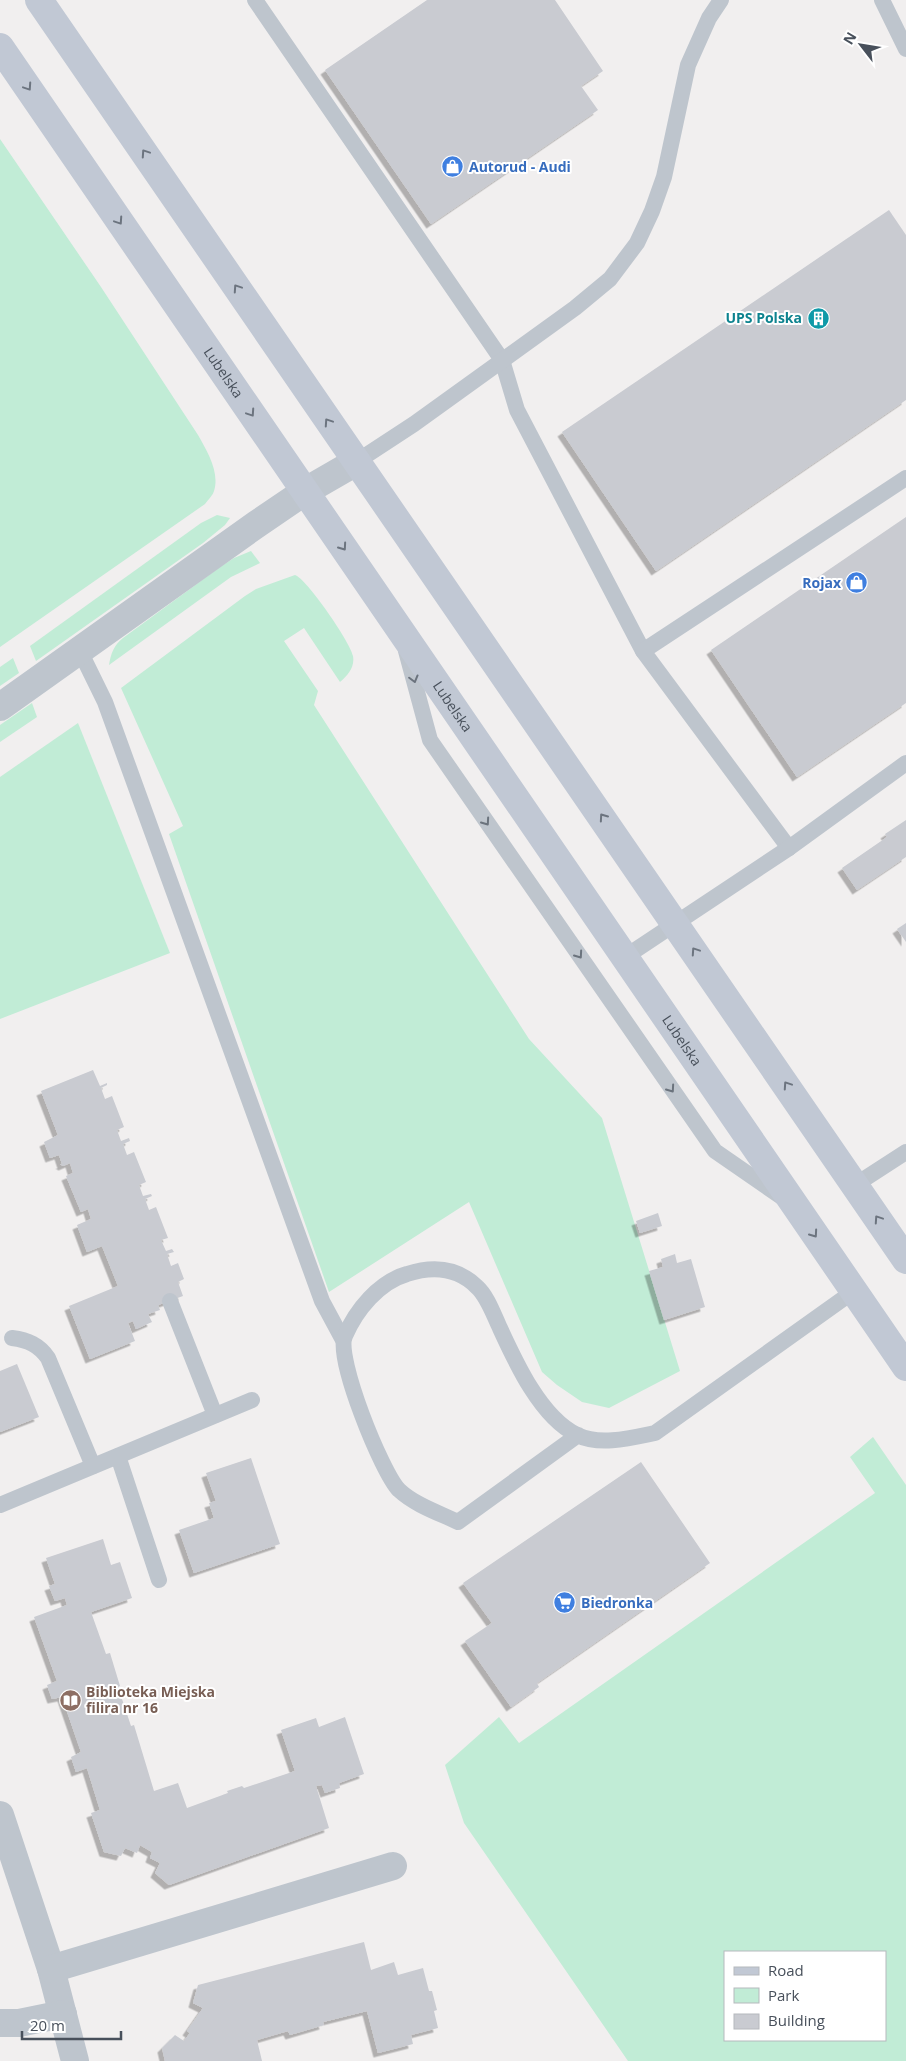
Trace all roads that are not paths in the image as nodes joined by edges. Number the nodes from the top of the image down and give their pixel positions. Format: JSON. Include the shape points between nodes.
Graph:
{"nodes":[{"id":1,"x":39,"y":0,"type":"edge"},
{"id":2,"x":255,"y":0,"type":"edge"},
{"id":3,"x":721,"y":0,"type":"edge"},
{"id":4,"x":882,"y":0,"type":"edge"},
{"id":5,"x":0,"y":47,"type":"edge"},
{"id":6,"x":906,"y":49,"type":"edge"},
{"id":7,"x":502,"y":360,"type":"junction"},
{"id":8,"x":356,"y":462,"type":"junction"},
{"id":9,"x":906,"y":478,"type":"edge"},
{"id":10,"x":304,"y":492,"type":"junction"},
{"id":11,"x":401,"y":632,"type":"junction"},
{"id":12,"x":80,"y":651,"type":"junction"},
{"id":13,"x":644,"y":651,"type":"junction"},
{"id":14,"x":0,"y":707,"type":"edge"},
{"id":15,"x":906,"y":763,"type":"edge"},
{"id":16,"x":789,"y":848,"type":"junction"},
{"id":17,"x":676,"y":923,"type":"junction"},
{"id":18,"x":625,"y":957,"type":"junction"},
{"id":19,"x":906,"y":1152,"type":"edge"},
{"id":20,"x":855,"y":1185,"type":"junction"},
{"id":21,"x":795,"y":1206,"type":"junction"},
{"id":22,"x":906,"y":1260,"type":"edge"},
{"id":23,"x":854,"y":1291,"type":"junction"},
{"id":24,"x":170,"y":1301,"type":"dead end"},
{"id":25,"x":12,"y":1338,"type":"dead end"},
{"id":26,"x":343,"y":1340,"type":"junction"},
{"id":27,"x":906,"y":1367,"type":"edge"},
{"id":28,"x":252,"y":1400,"type":"dead end"},
{"id":29,"x":215,"y":1415,"type":"junction"},
{"id":30,"x":578,"y":1435,"type":"junction"},
{"id":31,"x":118,"y":1456,"type":"junction"},
{"id":32,"x":92,"y":1466,"type":"junction"},
{"id":33,"x":0,"y":1505,"type":"edge"},
{"id":34,"x":159,"y":1580,"type":"dead end"},
{"id":35,"x":0,"y":1815,"type":"edge"},
{"id":36,"x":393,"y":1866,"type":"dead end"},
{"id":37,"x":51,"y":1969,"type":"junction"},
{"id":38,"x":63,"y":2014,"type":"junction"},
{"id":39,"x":0,"y":2023,"type":"edge"},
{"id":40,"x":75,"y":2061,"type":"edge"}],
"edges":[{"from":8,"to":1,"type":"main road","one_way":true},
{"from":2,"to":7,"type":"lane"},
{"from":3,"to":7,"type":"lane","via":[[709,18],[688,65],[664,177],[637,243],[610,279]]},
{"from":4,"to":6,"type":"lane"},
{"from":5,"to":10,"type":"main road","name":"Lubelska","one_way":true},
{"from":7,"to":8,"type":"lane"},
{"from":7,"to":13,"type":"lane","via":[[517,410]]},
{"from":8,"to":10,"type":"street"},
{"from":17,"to":8,"type":"main road","one_way":true},
{"from":9,"to":13,"type":"lane"},
{"from":10,"to":11,"type":"main road","name":"Lubelska","one_way":true},
{"from":10,"to":12,"type":"street"},
{"from":11,"to":18,"type":"main road","name":"Lubelska"},
{"from":11,"to":21,"type":"lane","one_way":true,"via":[[430,740],[435,748],[715,1151]]},
{"from":12,"to":14,"type":"street"},
{"from":12,"to":26,"type":"lane","via":[[105,702],[322,1301]]},
{"from":13,"to":16,"type":"lane"},
{"from":15,"to":16,"type":"lane"},
{"from":16,"to":17,"type":"lane"},
{"from":17,"to":18,"type":"lane"},
{"from":20,"to":17,"type":"main road","one_way":true},
{"from":18,"to":21,"type":"main road","name":"Lubelska"},
{"from":19,"to":20,"type":"lane"},
{"from":22,"to":20,"type":"main road","one_way":true},
{"from":21,"to":23,"type":"main road","name":"Lubelska","one_way":true},
{"from":23,"to":27,"type":"main road","name":"Lubelska"},
{"from":23,"to":30,"type":"lane","via":[[655,1433],[628,1439]]},
{"from":24,"to":29,"type":"lane"},
{"from":25,"to":32,"type":"lane","via":[[27,1340],[48,1358]]},
{"from":26,"to":30,"type":"lane","via":[[352,1320],[366,1304],[382,1287],[403,1275],[421,1269],[443,1268],[462,1275],[478,1288],[489,1306],[531,1389],[562,1424]]},
{"from":26,"to":30,"type":"lane","via":[[345,1364],[356,1400],[387,1474],[414,1502],[458,1522]]},
{"from":28,"to":29,"type":"lane"},
{"from":29,"to":31,"type":"lane"},
{"from":31,"to":32,"type":"lane"},
{"from":31,"to":34,"type":"lane"},
{"from":32,"to":33,"type":"lane"},
{"from":35,"to":37,"type":"street"},
{"from":36,"to":37,"type":"street"},
{"from":37,"to":38,"type":"street"},
{"from":38,"to":39,"type":"street","via":[[19,2023]]},
{"from":38,"to":40,"type":"street"}]}
